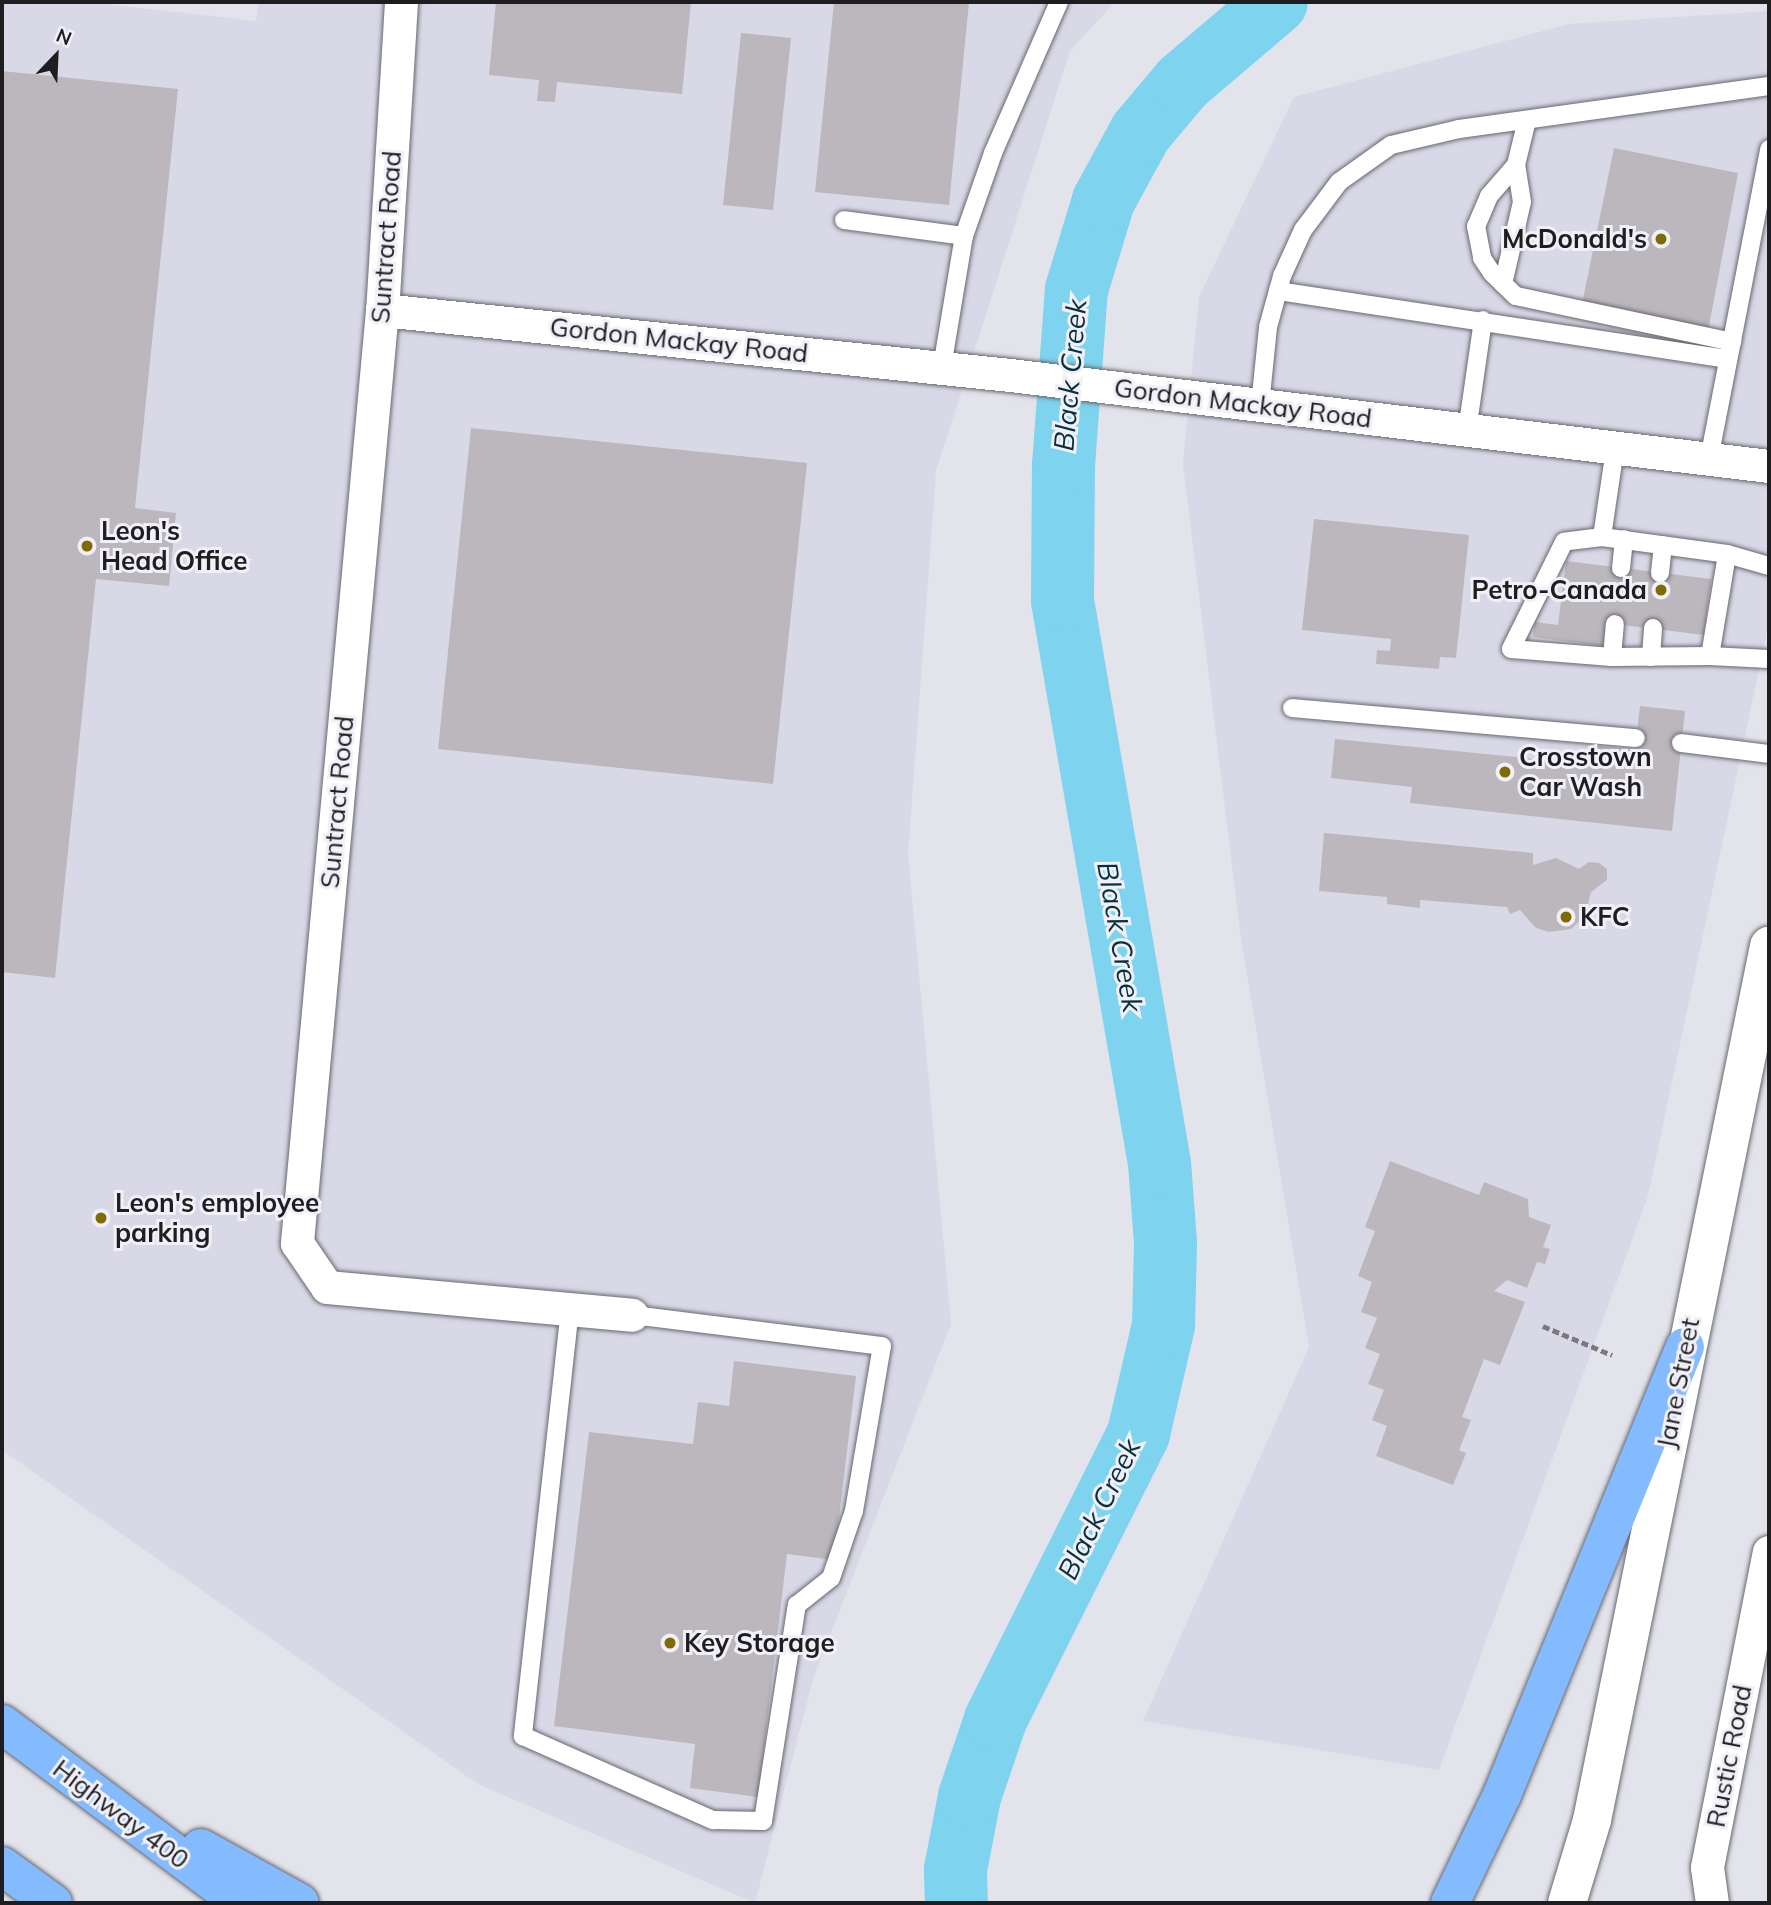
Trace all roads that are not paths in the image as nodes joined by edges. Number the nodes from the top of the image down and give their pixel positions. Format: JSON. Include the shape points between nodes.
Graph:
{"nodes":[{"id":1,"x":401,"y":2,"type":"edge"},
{"id":2,"x":1059,"y":2,"type":"edge"},
{"id":3,"x":1769,"y":86,"type":"edge"},
{"id":4,"x":1527,"y":120,"type":"junction"},
{"id":5,"x":1769,"y":149,"type":"edge"},
{"id":6,"x":1516,"y":165,"type":"junction"},
{"id":7,"x":844,"y":220,"type":"dead end"},
{"id":8,"x":964,"y":236,"type":"junction"},
{"id":9,"x":1503,"y":285,"type":"junction"},
{"id":10,"x":1278,"y":291,"type":"junction"},
{"id":11,"x":382,"y":310,"type":"junction"},
{"id":12,"x":1483,"y":320,"type":"junction"},
{"id":13,"x":1730,"y":350,"type":"junction"},
{"id":14,"x":942,"y":367,"type":"junction"},
{"id":15,"x":1259,"y":405,"type":"junction"},
{"id":16,"x":1467,"y":431,"type":"junction"},
{"id":17,"x":1615,"y":449,"type":"junction"},
{"id":18,"x":1709,"y":459,"type":"junction"},
{"id":19,"x":1769,"y":466,"type":"edge"},
{"id":20,"x":1602,"y":537,"type":"junction"},
{"id":21,"x":1624,"y":539,"type":"junction"},
{"id":22,"x":1663,"y":545,"type":"junction"},
{"id":23,"x":1727,"y":554,"type":"junction"},
{"id":24,"x":1769,"y":566,"type":"edge"},
{"id":25,"x":1622,"y":568,"type":"dead end"},
{"id":26,"x":1660,"y":573,"type":"dead end"},
{"id":27,"x":1615,"y":624,"type":"dead end"},
{"id":28,"x":1653,"y":628,"type":"dead end"},
{"id":29,"x":1710,"y":656,"type":"junction"},
{"id":30,"x":1612,"y":657,"type":"junction"},
{"id":31,"x":1651,"y":657,"type":"junction"},
{"id":32,"x":1769,"y":659,"type":"edge"},
{"id":33,"x":1292,"y":708,"type":"dead end"},
{"id":34,"x":1636,"y":738,"type":"dead end"},
{"id":35,"x":1681,"y":743,"type":"dead end"},
{"id":36,"x":1769,"y":754,"type":"edge"},
{"id":37,"x":1769,"y":946,"type":"edge"},
{"id":38,"x":570,"y":1309,"type":"junction"},
{"id":39,"x":632,"y":1315,"type":"joint"},
{"id":40,"x":1685,"y":1347,"type":"junction"},
{"id":41,"x":1768,"y":1563,"type":"edge"},
{"id":42,"x":2,"y":1724,"type":"edge"},
{"id":43,"x":71,"y":1777,"type":"junction"},
{"id":44,"x":1592,"y":1820,"type":"junction"},
{"id":45,"x":2,"y":1866,"type":"edge"},
{"id":46,"x":53,"y":1903,"type":"edge"},
{"id":47,"x":241,"y":1903,"type":"edge"},
{"id":48,"x":300,"y":1903,"type":"edge"},
{"id":49,"x":1450,"y":1903,"type":"edge"},
{"id":50,"x":1567,"y":1903,"type":"edge"},
{"id":51,"x":1586,"y":1903,"type":"edge"},
{"id":52,"x":1712,"y":1903,"type":"edge"}],
"edges":[{"from":1,"to":11,"type":"street","name":"Suntract Road"},
{"from":2,"to":8,"type":"lane","via":[[993,153]]},
{"from":3,"to":4,"type":"lane"},
{"from":4,"to":6,"type":"lane"},
{"from":4,"to":10,"type":"lane","via":[[1391,145],[1339,182],[1303,230]]},
{"from":5,"to":13,"type":"lane"},
{"from":6,"to":9,"type":"lane","via":[[1521,202]]},
{"from":6,"to":9,"type":"lane","via":[[1489,195],[1476,226],[1482,258]]},
{"from":7,"to":8,"type":"lane"},
{"from":8,"to":14,"type":"lane"},
{"from":9,"to":13,"type":"lane","via":[[1516,296]]},
{"from":10,"to":12,"type":"lane"},
{"from":10,"to":15,"type":"lane","via":[[1268,327]]},
{"from":11,"to":14,"type":"street","name":"Gordon Mackay Road"},
{"from":11,"to":38,"type":"street","name":"Suntract Road","via":[[297,1243],[327,1287]]},
{"from":12,"to":13,"type":"lane"},
{"from":12,"to":16,"type":"lane"},
{"from":13,"to":18,"type":"lane"},
{"from":14,"to":15,"type":"street","name":"Gordon Mackay Road"},
{"from":15,"to":16,"type":"street","name":"Gordon Mackay Road"},
{"from":16,"to":17,"type":"street","name":"Gordon Mackay Road"},
{"from":17,"to":18,"type":"street","name":"Gordon Mackay Road"},
{"from":17,"to":20,"type":"lane"},
{"from":18,"to":19,"type":"street","name":"Gordon Mackay Road"},
{"from":20,"to":21,"type":"lane"},
{"from":20,"to":30,"type":"lane","via":[[1564,542],[1511,649]]},
{"from":21,"to":22,"type":"lane"},
{"from":21,"to":25,"type":"lane"},
{"from":22,"to":23,"type":"lane"},
{"from":22,"to":26,"type":"lane"},
{"from":23,"to":24,"type":"lane"},
{"from":23,"to":29,"type":"lane"},
{"from":27,"to":30,"type":"lane"},
{"from":28,"to":31,"type":"lane"},
{"from":29,"to":31,"type":"lane"},
{"from":29,"to":32,"type":"lane"},
{"from":30,"to":31,"type":"lane"},
{"from":33,"to":34,"type":"lane"},
{"from":35,"to":36,"type":"lane"},
{"from":37,"to":40,"type":"main road","name":"Jane Street"},
{"from":38,"to":39,"type":"street","name":"Suntract Road"},
{"from":38,"to":39,"type":"lane","via":[[523,1737],[713,1820],[763,1821],[797,1605],[831,1578],[854,1511],[882,1346]]},
{"from":40,"to":44,"type":"main road","name":"Jane Street"},
{"from":40,"to":49,"type":"highway","via":[[1502,1796]]},
{"from":41,"to":52,"type":"street","name":"Rustic Road","via":[[1707,1867]]},
{"from":42,"to":43,"type":"highway","name":"Highway 400"},
{"from":43,"to":47,"type":"highway","name":"Highway 400"},
{"from":43,"to":48,"type":"highway"},
{"from":44,"to":50,"type":"main road","name":"Jane Street"},
{"from":44,"to":51,"type":"main road","name":"Jane Street"},
{"from":45,"to":46,"type":"highway"}]}
